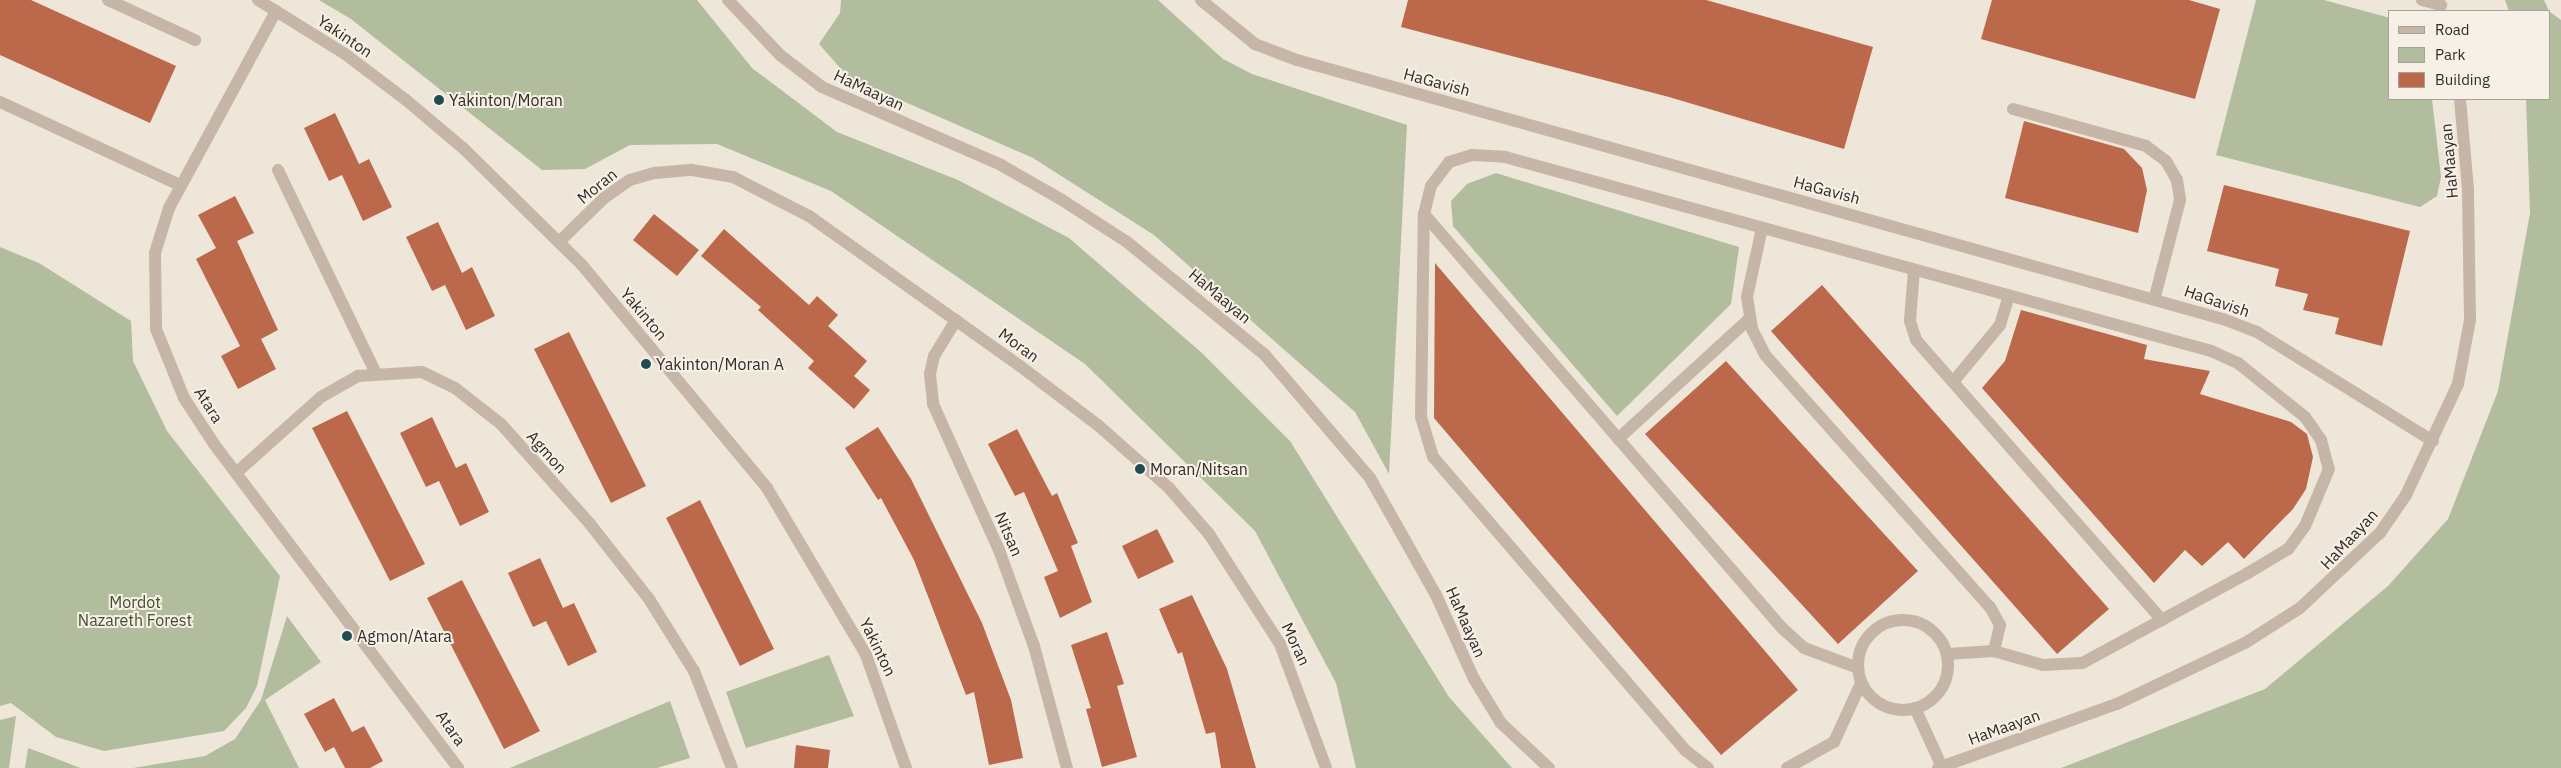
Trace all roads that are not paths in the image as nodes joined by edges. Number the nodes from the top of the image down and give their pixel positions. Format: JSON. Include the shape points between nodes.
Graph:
{"nodes":[{"id":1,"x":108,"y":0,"type":"edge"},
{"id":2,"x":258,"y":0,"type":"edge"},
{"id":3,"x":728,"y":0,"type":"edge"},
{"id":4,"x":1201,"y":0,"type":"edge"},
{"id":5,"x":2422,"y":0,"type":"edge"},
{"id":6,"x":2441,"y":5,"type":"edge"},
{"id":7,"x":276,"y":11,"type":"junction"},
{"id":8,"x":195,"y":40,"type":"dead end"},
{"id":9,"x":2460,"y":100,"type":"edge"},
{"id":10,"x":0,"y":102,"type":"edge"},
{"id":11,"x":2013,"y":109,"type":"dead end"},
{"id":12,"x":278,"y":170,"type":"dead end"},
{"id":13,"x":180,"y":185,"type":"junction"},
{"id":14,"x":1424,"y":214,"type":"junction"},
{"id":15,"x":1762,"y":228,"type":"junction"},
{"id":16,"x":559,"y":242,"type":"junction"},
{"id":17,"x":1914,"y":270,"type":"junction"},
{"id":18,"x":2009,"y":296,"type":"junction"},
{"id":19,"x":2154,"y":297,"type":"junction"},
{"id":20,"x":1750,"y":318,"type":"junction"},
{"id":21,"x":956,"y":320,"type":"junction"},
{"id":22,"x":376,"y":374,"type":"junction"},
{"id":23,"x":1953,"y":382,"type":"junction"},
{"id":24,"x":1618,"y":439,"type":"junction"},
{"id":25,"x":2433,"y":441,"type":"junction"},
{"id":26,"x":236,"y":473,"type":"junction"},
{"id":27,"x":2162,"y":620,"type":"junction"},
{"id":28,"x":1994,"y":651,"type":"junction"},
{"id":29,"x":1947,"y":654,"type":"junction"},
{"id":30,"x":1858,"y":668,"type":"junction"},
{"id":31,"x":1861,"y":683,"type":"junction"},
{"id":32,"x":1915,"y":708,"type":"junction"},
{"id":33,"x":1940,"y":767,"type":"edge"},
{"id":34,"x":458,"y":768,"type":"edge"},
{"id":35,"x":732,"y":768,"type":"edge"},
{"id":36,"x":906,"y":768,"type":"edge"},
{"id":37,"x":1067,"y":768,"type":"edge"},
{"id":38,"x":1326,"y":768,"type":"edge"},
{"id":39,"x":1549,"y":768,"type":"edge"},
{"id":40,"x":1708,"y":768,"type":"edge"},
{"id":41,"x":1787,"y":768,"type":"edge"}],
"edges":[{"from":1,"to":8,"type":"street"},
{"from":2,"to":7,"type":"street","name":"Yakinton"},
{"from":3,"to":39,"type":"street","name":"HaMaayan","via":[[780,55],[822,86],[875,114],[1001,166],[1062,200],[1127,242],[1265,355],[1370,478],[1436,595],[1487,701],[1501,723]]},
{"from":4,"to":19,"type":"street","name":"HaGavish","via":[[1255,44],[1297,60]]},
{"from":5,"to":6,"type":"street"},
{"from":7,"to":13,"type":"street","name":"Atara"},
{"from":7,"to":16,"type":"street","name":"Yakinton","via":[[406,100]]},
{"from":9,"to":25,"type":"street","name":"HaMaayan","via":[[2468,189],[2470,320],[2458,384]]},
{"from":10,"to":13,"type":"street"},
{"from":11,"to":19,"type":"street","via":[[2146,146],[2166,161],[2177,180],[2180,200]]},
{"from":12,"to":22,"type":"street"},
{"from":13,"to":26,"type":"street","name":"Atara","via":[[155,253],[156,329],[184,398]]},
{"from":14,"to":15,"type":"street","via":[[1431,186],[1449,162],[1472,155],[1505,157]]},
{"from":14,"to":24,"type":"street"},
{"from":14,"to":40,"type":"street","via":[[1421,417],[1433,457],[1686,751]]},
{"from":15,"to":17,"type":"street"},
{"from":15,"to":20,"type":"street","via":[[1748,297]]},
{"from":16,"to":21,"type":"street","name":"Moran","via":[[604,198],[630,180],[692,170],[733,177],[809,216]]},
{"from":16,"to":36,"type":"street","name":"Yakinton","via":[[767,488],[866,655]]},
{"from":17,"to":18,"type":"street"},
{"from":17,"to":23,"type":"street","via":[[1910,321],[1916,340]]},
{"from":18,"to":23,"type":"street","via":[[2000,325]]},
{"from":18,"to":27,"type":"street","via":[[2238,363],[2305,417],[2321,440],[2328,469],[2320,497],[2288,549]]},
{"from":19,"to":25,"type":"street","name":"HaGavish","via":[[2257,332]]},
{"from":20,"to":24,"type":"street"},
{"from":20,"to":28,"type":"street","via":[[1766,356],[1990,607],[2000,625]]},
{"from":21,"to":37,"type":"street","name":"Nitsan","via":[[934,356],[930,374],[933,404],[998,550],[1034,646]]},
{"from":21,"to":38,"type":"street","name":"Moran","via":[[1099,426],[1169,488],[1209,534],[1280,644]]},
{"from":22,"to":26,"type":"street","name":"Agmon","via":[[358,376],[320,397]]},
{"from":22,"to":35,"type":"street","name":"Agmon","via":[[422,372],[455,388],[501,424],[590,524],[649,599],[694,671]]},
{"from":23,"to":27,"type":"street"},
{"from":24,"to":30,"type":"street","via":[[1782,628],[1804,648]]},
{"from":25,"to":33,"type":"street","name":"HaMaayan","via":[[2380,533],[2300,608],[2245,642],[2117,704]]},
{"from":26,"to":34,"type":"street","name":"Atara"},
{"from":27,"to":28,"type":"street","via":[[2082,663],[2043,665]]},
{"from":28,"to":29,"type":"street"},
{"from":29,"to":30,"type":"street","via":[[1931,629],[1903,620],[1888,622],[1865,640]]},
{"from":29,"to":32,"type":"street","via":[[1945,684],[1936,696]]},
{"from":30,"to":31,"type":"street"},
{"from":31,"to":32,"type":"street","via":[[1881,705],[1895,710]]},
{"from":31,"to":41,"type":"street","via":[[1834,742]]},
{"from":32,"to":33,"type":"street"}]}
